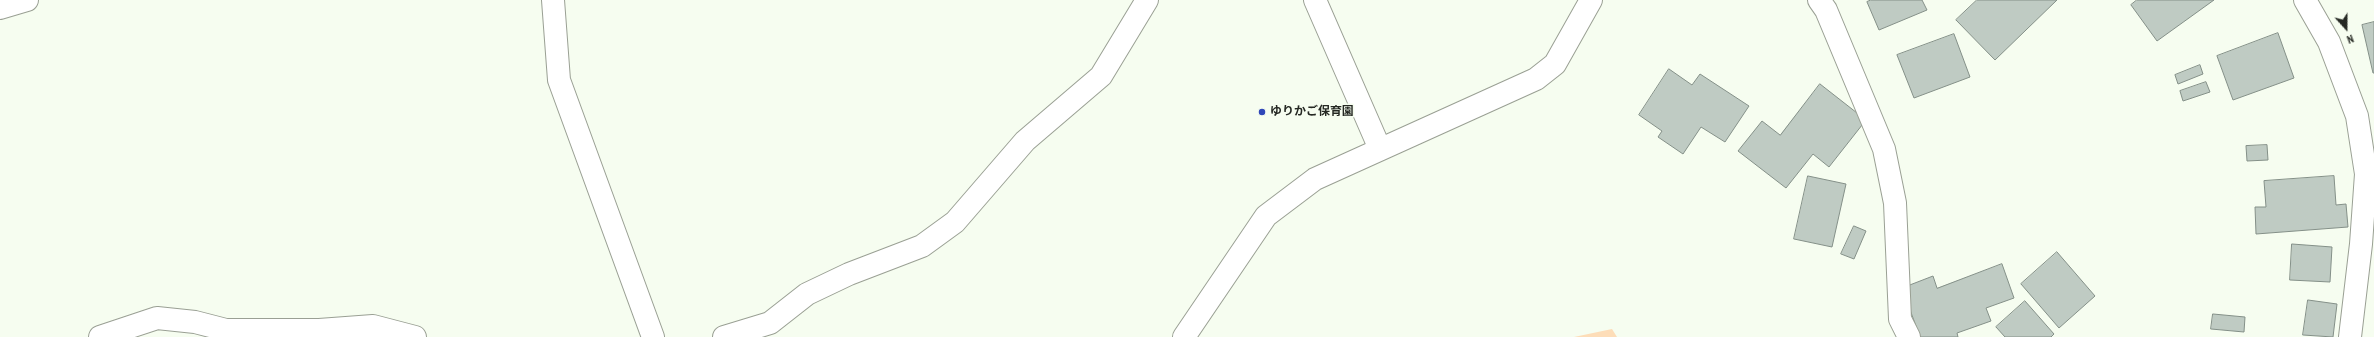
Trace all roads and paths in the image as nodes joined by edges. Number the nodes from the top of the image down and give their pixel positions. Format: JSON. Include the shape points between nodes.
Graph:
{"nodes":[{"id":1,"x":27,"y":0,"type":"edge"},
{"id":2,"x":553,"y":0,"type":"edge"},
{"id":3,"x":1147,"y":0,"type":"edge"},
{"id":4,"x":1315,"y":0,"type":"edge"},
{"id":5,"x":1591,"y":0,"type":"edge"},
{"id":6,"x":1819,"y":0,"type":"edge"},
{"id":7,"x":2305,"y":0,"type":"edge"},
{"id":8,"x":0,"y":8,"type":"edge"},
{"id":9,"x":1380,"y":149,"type":"junction"},
{"id":10,"x":100,"y":337,"type":"edge"},
{"id":11,"x":415,"y":337,"type":"edge"},
{"id":12,"x":653,"y":337,"type":"edge"},
{"id":13,"x":724,"y":337,"type":"edge"},
{"id":14,"x":1184,"y":337,"type":"edge"},
{"id":15,"x":1909,"y":337,"type":"edge"},
{"id":16,"x":2350,"y":337,"type":"edge"}],
"edges":[{"from":1,"to":8,"type":"street"},
{"from":2,"to":12,"type":"street","via":[[559,80]]},
{"from":3,"to":13,"type":"street","via":[[1101,76],[1025,141],[955,222],[922,246],[849,274],[807,294],[770,323]]},
{"from":4,"to":9,"type":"street"},
{"from":5,"to":9,"type":"street","via":[[1555,64],[1536,80]]},
{"from":6,"to":15,"type":"street","via":[[1826,10],[1884,149],[1895,204],[1900,319]]},
{"from":7,"to":16,"type":"street","via":[[2329,42],[2357,116],[2366,174]]},
{"from":9,"to":14,"type":"street","via":[[1315,179],[1266,216]]},
{"from":10,"to":11,"type":"street","via":[[157,318],[196,322],[226,330],[319,330],[373,326]]}]}
